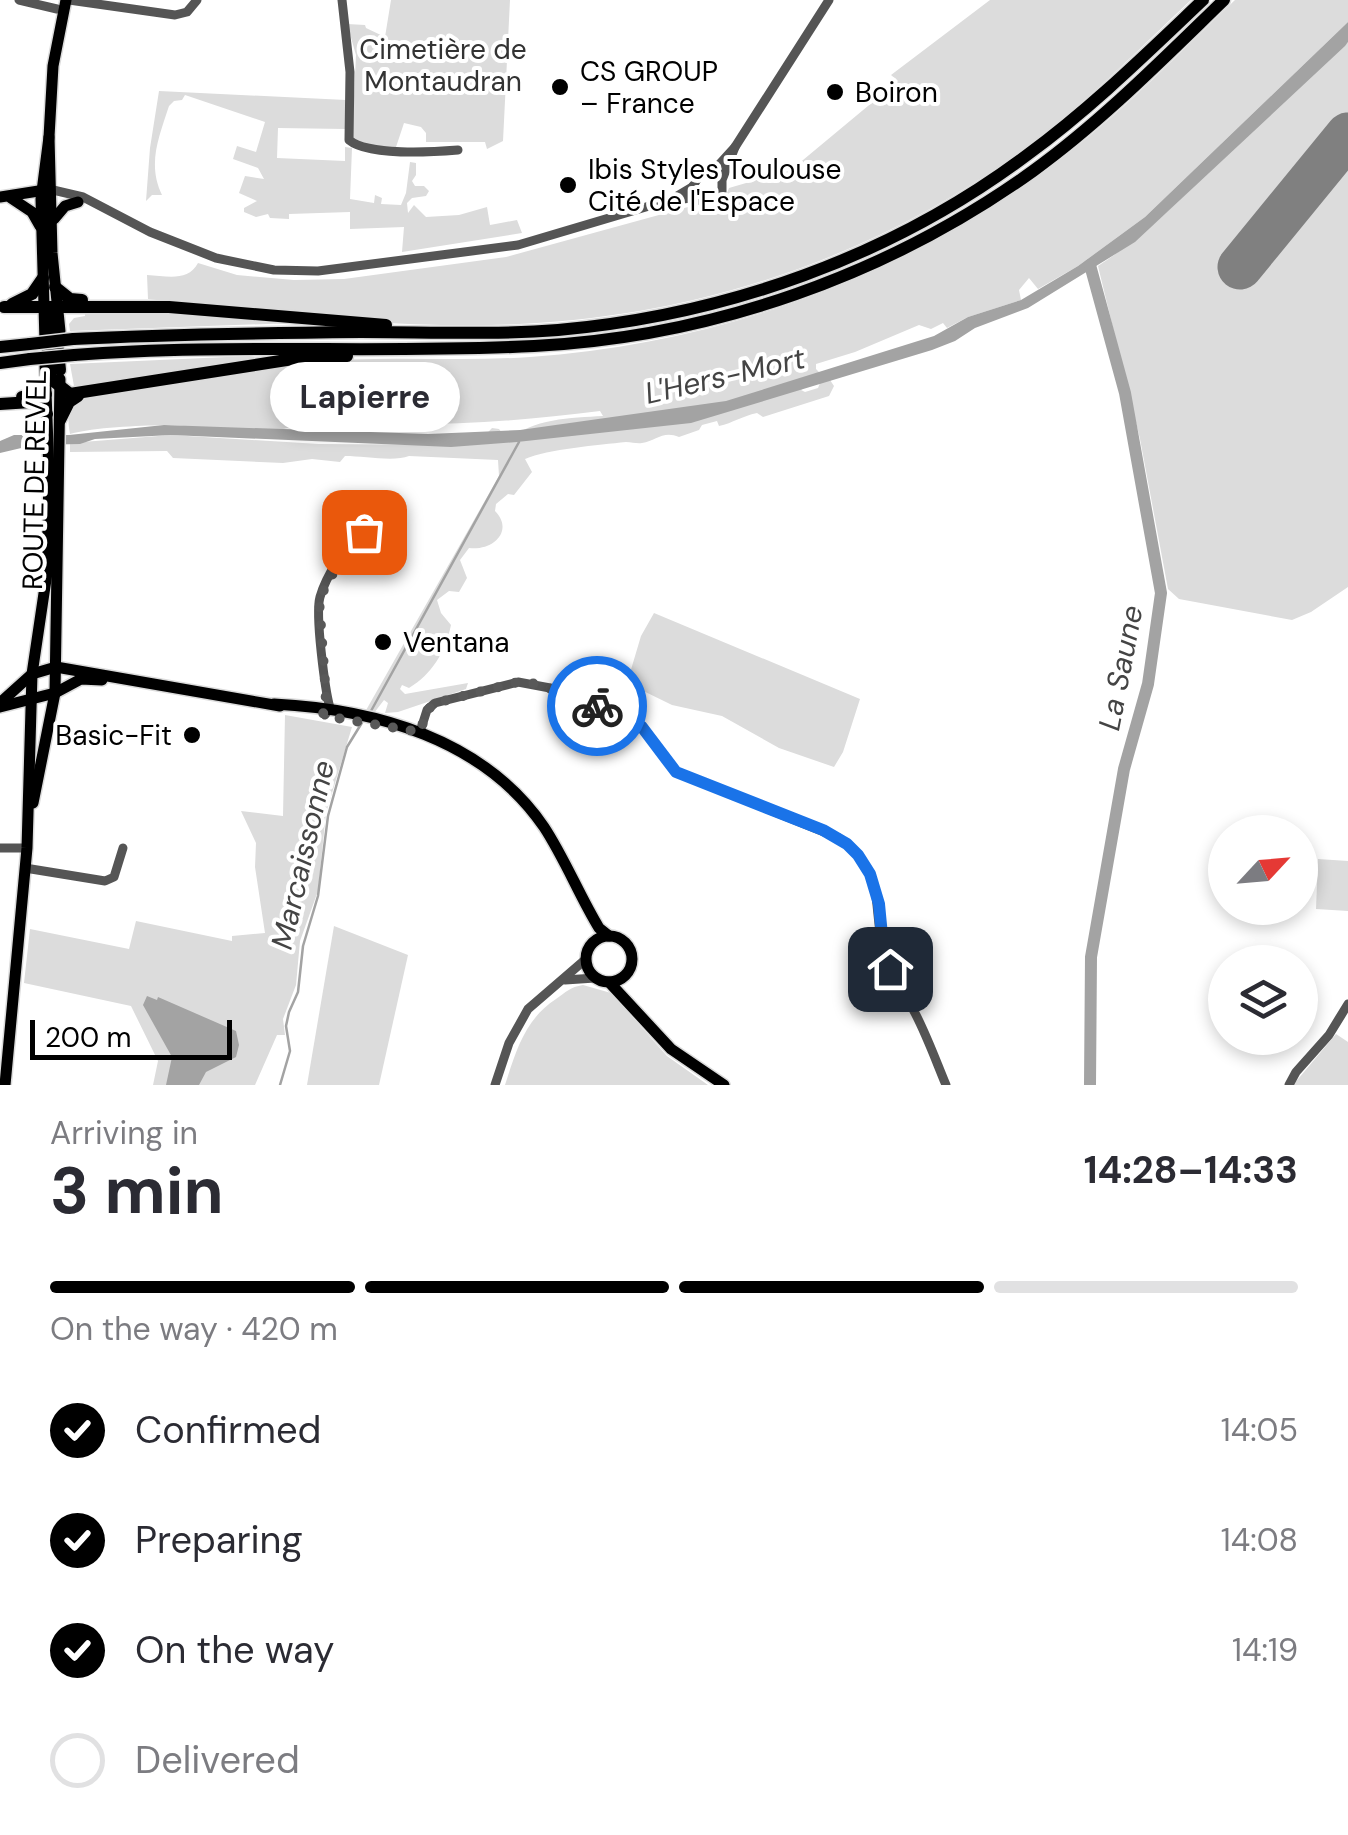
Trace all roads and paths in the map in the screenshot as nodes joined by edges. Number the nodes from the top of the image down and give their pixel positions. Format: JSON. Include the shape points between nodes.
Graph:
{"nodes":[{"id":1,"x":19,"y":0,"type":"edge"},
{"id":2,"x":197,"y":0,"type":"edge"},
{"id":3,"x":342,"y":0,"type":"edge"},
{"id":4,"x":829,"y":0,"type":"edge"},
{"id":5,"x":1202,"y":0,"type":"edge"},
{"id":6,"x":1224,"y":0,"type":"edge"},
{"id":7,"x":63,"y":2,"type":"edge"},
{"id":8,"x":735,"y":147,"type":"junction"},
{"id":9,"x":458,"y":150,"type":"dead end"},
{"id":10,"x":710,"y":172,"type":"junction"},
{"id":11,"x":722,"y":180,"type":"junction"},
{"id":12,"x":692,"y":187,"type":"junction"},
{"id":13,"x":47,"y":195,"type":"junction"},
{"id":14,"x":8,"y":199,"type":"edge"},
{"id":15,"x":696,"y":199,"type":"junction"},
{"id":16,"x":666,"y":201,"type":"junction"},
{"id":17,"x":78,"y":202,"type":"junction"},
{"id":18,"x":96,"y":205,"type":"junction"},
{"id":19,"x":53,"y":220,"type":"junction"},
{"id":20,"x":41,"y":230,"type":"junction"},
{"id":21,"x":52,"y":254,"type":"junction"},
{"id":22,"x":49,"y":283,"type":"junction"},
{"id":23,"x":59,"y":306,"type":"junction"},
{"id":24,"x":144,"y":306,"type":"junction"},
{"id":25,"x":44,"y":307,"type":"junction"},
{"id":26,"x":2,"y":308,"type":"edge"},
{"id":27,"x":404,"y":332,"type":"junction"},
{"id":28,"x":46,"y":333,"type":"junction"},
{"id":29,"x":0,"y":348,"type":"edge"},
{"id":30,"x":449,"y":348,"type":"junction"},
{"id":31,"x":0,"y":362,"type":"edge"},
{"id":32,"x":60,"y":370,"type":"junction"},
{"id":33,"x":60,"y":387,"type":"junction"},
{"id":34,"x":83,"y":393,"type":"junction"},
{"id":35,"x":46,"y":394,"type":"junction"},
{"id":36,"x":0,"y":402,"type":"edge"},
{"id":37,"x":51,"y":419,"type":"junction"},
{"id":38,"x":54,"y":459,"type":"junction"},
{"id":39,"x":364,"y":532,"type":"dead end"},
{"id":40,"x":56,"y":667,"type":"junction"},
{"id":41,"x":32,"y":674,"type":"junction"},
{"id":42,"x":126,"y":680,"type":"junction"},
{"id":43,"x":55,"y":693,"type":"junction"},
{"id":44,"x":32,"y":700,"type":"junction"},
{"id":45,"x":0,"y":705,"type":"edge"},
{"id":46,"x":325,"y":712,"type":"junction"},
{"id":47,"x":420,"y":732,"type":"junction"},
{"id":48,"x":28,"y":822,"type":"junction"},
{"id":49,"x":0,"y":848,"type":"edge"},
{"id":50,"x":27,"y":848,"type":"junction"},
{"id":51,"x":124,"y":848,"type":"dead end"},
{"id":52,"x":565,"y":866,"type":"junction"},
{"id":53,"x":25,"y":868,"type":"junction"},
{"id":54,"x":609,"y":936,"type":"junction"},
{"id":55,"x":590,"y":945,"type":"junction"},
{"id":56,"x":586,"y":959,"type":"junction"},
{"id":57,"x":626,"y":974,"type":"junction"},
{"id":58,"x":595,"y":978,"type":"junction"},
{"id":59,"x":565,"y":980,"type":"junction"},
{"id":60,"x":608,"y":982,"type":"junction"},
{"id":61,"x":6,"y":995,"type":"edge"},
{"id":62,"x":1348,"y":1004,"type":"edge"},
{"id":63,"x":636,"y":1008,"type":"junction"},
{"id":64,"x":5,"y":1085,"type":"edge"},
{"id":65,"x":495,"y":1085,"type":"edge"},
{"id":66,"x":724,"y":1085,"type":"edge"},
{"id":67,"x":946,"y":1085,"type":"edge"},
{"id":68,"x":1288,"y":1085,"type":"edge"}],
"edges":[{"from":1,"to":7,"type":"street"},
{"from":2,"to":7,"type":"street","via":[[175,15]]},
{"from":3,"to":9,"type":"street","via":[[349,140],[377,150]]},
{"from":4,"to":8,"type":"street"},
{"from":5,"to":27,"type":"highway","via":[[1024,158],[951,206],[839,262],[651,318],[554,330]]},
{"from":6,"to":30,"type":"highway","via":[[1033,170],[886,258],[785,298],[665,330],[564,344]]},
{"from":7,"to":13,"type":"main road","name":"ROUTE DE REVEL","via":[[51,47]]},
{"from":8,"to":10,"type":"street"},
{"from":8,"to":11,"type":"street"},
{"from":10,"to":11,"type":"street"},
{"from":10,"to":12,"type":"street"},
{"from":11,"to":15,"type":"street","via":[[716,202]]},
{"from":12,"to":15,"type":"street"},
{"from":12,"to":16,"type":"street"},
{"from":13,"to":14,"type":"main road"},
{"from":13,"to":17,"type":"street"},
{"from":13,"to":18,"type":"street","via":[[70,192]]},
{"from":13,"to":19,"type":"main road","name":"ROUTE DE REVEL"},
{"from":13,"to":20,"type":"main road","name":"ROUTE DE REVEL"},
{"from":13,"to":21,"type":"main road"},
{"from":14,"to":20,"type":"main road","via":[[36,218]]},
{"from":15,"to":16,"type":"street"},
{"from":16,"to":18,"type":"street","via":[[518,245],[318,272],[216,258]]},
{"from":17,"to":18,"type":"street"},
{"from":17,"to":19,"type":"main road"},
{"from":19,"to":21,"type":"main road","name":"ROUTE DE REVEL"},
{"from":20,"to":22,"type":"main road","name":"ROUTE DE REVEL"},
{"from":21,"to":22,"type":"main road","name":"ROUTE DE REVEL"},
{"from":22,"to":23,"type":"main road","name":"ROUTE DE REVEL"},
{"from":22,"to":24,"type":"highway","via":[[75,300]]},
{"from":22,"to":25,"type":"main road","name":"ROUTE DE REVEL"},
{"from":22,"to":26,"type":"highway"},
{"from":23,"to":24,"type":"highway"},
{"from":23,"to":25,"type":"highway"},
{"from":23,"to":32,"type":"main road","name":"ROUTE DE REVEL"},
{"from":24,"to":27,"type":"highway","via":[[397,326]]},
{"from":25,"to":26,"type":"highway"},
{"from":25,"to":28,"type":"main road","name":"ROUTE DE REVEL"},
{"from":25,"to":32,"type":"highway","via":[[55,323]]},
{"from":27,"to":29,"type":"highway","bridge":true,"via":[[197,333]]},
{"from":28,"to":33,"type":"highway","via":[[51,379]]},
{"from":28,"to":35,"type":"main road","name":"ROUTE DE REVEL"},
{"from":30,"to":31,"type":"highway","bridge":true,"via":[[232,347]]},
{"from":30,"to":34,"type":"highway","via":[[293,359]]},
{"from":32,"to":33,"type":"main road","name":"ROUTE DE REVEL"},
{"from":33,"to":34,"type":"highway"},
{"from":33,"to":35,"type":"main road"},
{"from":33,"to":37,"type":"main road","name":"ROUTE DE REVEL"},
{"from":34,"to":37,"type":"highway"},
{"from":35,"to":36,"type":"highway"},
{"from":35,"to":37,"type":"main road","name":"ROUTE DE REVEL"},
{"from":36,"to":37,"type":"highway","via":[[31,402]]},
{"from":37,"to":38,"type":"main road","name":"ROUTE DE REVEL"},
{"from":38,"to":40,"type":"main road","name":"ROUTE DE REVEL"},
{"from":38,"to":41,"type":"main road","name":"ROUTE DE REVEL"},
{"from":39,"to":46,"type":"street","via":[[349,544],[319,599]]},
{"from":40,"to":41,"type":"main road"},
{"from":40,"to":42,"type":"main road"},
{"from":40,"to":43,"type":"main road","name":"ROUTE DE REVEL"},
{"from":41,"to":44,"type":"main road","name":"ROUTE DE REVEL"},
{"from":41,"to":45,"type":"main road"},
{"from":42,"to":43,"type":"main road","via":[[81,679]]},
{"from":42,"to":46,"type":"main road"},
{"from":43,"to":44,"type":"main road"},
{"from":43,"to":48,"type":"main road","name":"ROUTE DE REVEL"},
{"from":44,"to":45,"type":"main road"},
{"from":44,"to":48,"type":"main road","name":"ROUTE DE REVEL"},
{"from":46,"to":47,"type":"main road"},
{"from":47,"to":52,"type":"main road","via":[[509,787],[542,824]]},
{"from":47,"to":67,"type":"street","via":[[436,703],[500,685],[538,684],[632,720],[676,772],[839,838],[870,874],[886,957]]},
{"from":48,"to":50,"type":"main road","name":"ROUTE DE REVEL"},
{"from":49,"to":50,"type":"street"},
{"from":50,"to":53,"type":"main road","name":"ROUTE DE REVEL"},
{"from":51,"to":53,"type":"street","via":[[110,880]]},
{"from":52,"to":54,"type":"main road"},
{"from":52,"to":55,"type":"main road"},
{"from":53,"to":61,"type":"main road","name":"ROUTE DE REVEL"},
{"from":54,"to":55,"type":"main road"},
{"from":54,"to":57,"type":"main road","via":[[629,949]]},
{"from":55,"to":56,"type":"main road"},
{"from":56,"to":58,"type":"main road"},
{"from":56,"to":59,"type":"street"},
{"from":57,"to":60,"type":"main road"},
{"from":57,"to":63,"type":"main road"},
{"from":58,"to":59,"type":"street"},
{"from":58,"to":60,"type":"main road"},
{"from":59,"to":65,"type":"street","via":[[518,1024]]},
{"from":60,"to":63,"type":"main road"},
{"from":61,"to":64,"type":"main road","name":"ROUTE DE REVEL"},
{"from":62,"to":68,"type":"street"},
{"from":63,"to":66,"type":"main road","via":[[671,1049]]}]}
